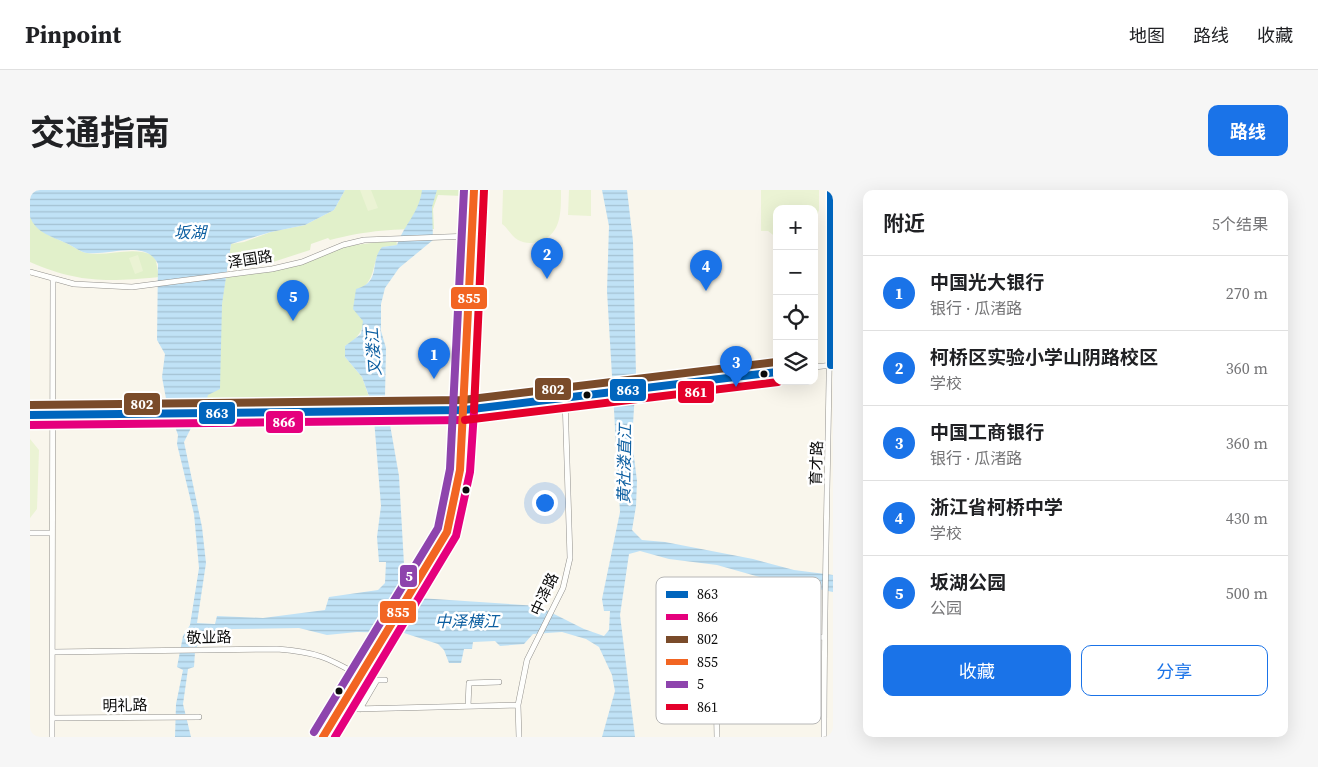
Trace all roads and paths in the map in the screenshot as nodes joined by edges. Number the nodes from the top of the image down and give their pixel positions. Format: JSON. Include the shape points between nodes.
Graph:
{"nodes":[{"id":1,"x":474,"y":190,"type":"edge"},
{"id":2,"x":831,"y":190,"type":"edge"},
{"id":3,"x":472,"y":236,"type":"junction"},
{"id":4,"x":30,"y":272,"type":"edge"},
{"id":5,"x":53,"y":280,"type":"junction"},
{"id":6,"x":832,"y":365,"type":"edge"},
{"id":7,"x":818,"y":367,"type":"edge"},
{"id":8,"x":773,"y":372,"type":"edge"},
{"id":9,"x":565,"y":398,"type":"junction"},
{"id":10,"x":464,"y":410,"type":"junction"},
{"id":11,"x":30,"y":415,"type":"edge"},
{"id":12,"x":52,"y":415,"type":"junction"},
{"id":13,"x":30,"y":533,"type":"edge"},
{"id":14,"x":52,"y":533,"type":"junction"},
{"id":15,"x":821,"y":637,"type":"edge"},
{"id":16,"x":824,"y":637,"type":"junction"},
{"id":17,"x":53,"y":652,"type":"junction"},
{"id":18,"x":360,"y":676,"type":"junction"},
{"id":19,"x":385,"y":680,"type":"dead end"},
{"id":20,"x":499,"y":682,"type":"dead end"},
{"id":21,"x":343,"y":704,"type":"junction"},
{"id":22,"x":518,"y":705,"type":"junction"},
{"id":23,"x":468,"y":706,"type":"junction"},
{"id":24,"x":360,"y":709,"type":"junction"},
{"id":25,"x":199,"y":717,"type":"dead end"},
{"id":26,"x":52,"y":718,"type":"junction"},
{"id":27,"x":717,"y":724,"type":"edge"},
{"id":28,"x":52,"y":737,"type":"edge"},
{"id":29,"x":323,"y":737,"type":"edge"},
{"id":30,"x":519,"y":737,"type":"edge"},
{"id":31,"x":717,"y":737,"type":"edge"},
{"id":32,"x":824,"y":737,"type":"edge"}],
"edges":[{"from":1,"to":3,"type":"street"},
{"from":2,"to":6,"type":"street","name":"育才路"},
{"from":3,"to":5,"type":"street","name":"泽国路","via":[[357,241],[302,262],[272,269],[149,286],[100,287]]},
{"from":3,"to":10,"type":"street"},
{"from":4,"to":5,"type":"street","name":"泽国路"},
{"from":5,"to":12,"type":"street"},
{"from":6,"to":7,"type":"street"},
{"from":6,"to":16,"type":"street","name":"育才路"},
{"from":8,"to":9,"type":"street"},
{"from":9,"to":10,"type":"street"},
{"from":9,"to":22,"type":"street","name":"中泽路","via":[[570,558],[563,588],[523,672]]},
{"from":10,"to":12,"type":"street"},
{"from":10,"to":18,"type":"street","via":[[460,470],[447,532]]},
{"from":11,"to":12,"type":"street"},
{"from":12,"to":14,"type":"street"},
{"from":13,"to":14,"type":"street"},
{"from":14,"to":17,"type":"street"},
{"from":15,"to":16,"type":"street"},
{"from":16,"to":32,"type":"street","name":"育才路"},
{"from":17,"to":18,"type":"street","name":"敬业路","via":[[277,648],[328,657]]},
{"from":17,"to":26,"type":"street"},
{"from":18,"to":21,"type":"street"},
{"from":19,"to":24,"type":"street","via":[[377,680]]},
{"from":20,"to":23,"type":"street","via":[[469,683]]},
{"from":21,"to":24,"type":"street"},
{"from":21,"to":29,"type":"street"},
{"from":22,"to":23,"type":"street"},
{"from":22,"to":30,"type":"street","name":"中泽路"},
{"from":23,"to":24,"type":"street"},
{"from":25,"to":26,"type":"street","name":"明礼路"},
{"from":26,"to":28,"type":"street"},
{"from":27,"to":31,"type":"street"}]}
